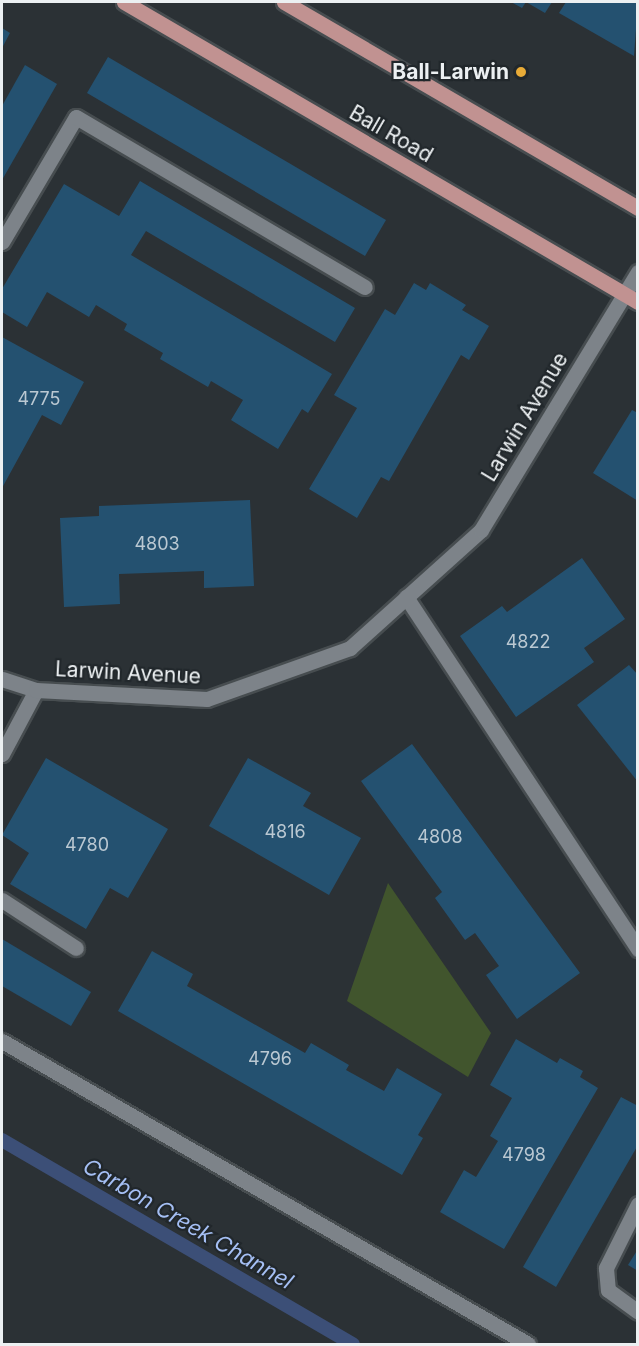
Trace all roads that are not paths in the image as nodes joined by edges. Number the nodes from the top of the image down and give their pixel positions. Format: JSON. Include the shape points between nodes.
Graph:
{"nodes":[{"id":1,"x":124,"y":2,"type":"edge"},
{"id":2,"x":284,"y":2,"type":"edge"},
{"id":3,"x":638,"y":208,"type":"edge"},
{"id":4,"x":2,"y":242,"type":"edge"},
{"id":5,"x":638,"y":272,"type":"edge"},
{"id":6,"x":365,"y":287,"type":"dead end"},
{"id":7,"x":631,"y":298,"type":"edge"},
{"id":8,"x":406,"y":597,"type":"junction"},
{"id":9,"x":2,"y":679,"type":"edge"},
{"id":10,"x":36,"y":690,"type":"junction"},
{"id":11,"x":2,"y":754,"type":"edge"},
{"id":12,"x":2,"y":900,"type":"edge"},
{"id":13,"x":76,"y":948,"type":"dead end"},
{"id":14,"x":638,"y":949,"type":"edge"},
{"id":15,"x":2,"y":1041,"type":"edge"},
{"id":16,"x":638,"y":1204,"type":"edge"},
{"id":17,"x":638,"y":1312,"type":"edge"},
{"id":18,"x":528,"y":1344,"type":"edge"}],
"edges":[{"from":1,"to":7,"type":"main road","name":"Ball Road"},
{"from":2,"to":3,"type":"main road"},
{"from":4,"to":6,"type":"street","via":[[76,117]]},
{"from":5,"to":7,"type":"street","name":"Larwin Avenue"},
{"from":7,"to":8,"type":"street","name":"Larwin Avenue","via":[[481,530]]},
{"from":8,"to":10,"type":"street","name":"Larwin Avenue","via":[[350,648],[207,699]]},
{"from":8,"to":14,"type":"street"},
{"from":9,"to":10,"type":"street","name":"Larwin Avenue"},
{"from":10,"to":11,"type":"street"},
{"from":12,"to":13,"type":"street"},
{"from":15,"to":18,"type":"street"},
{"from":16,"to":17,"type":"street","via":[[606,1268],[608,1290]]}]}
